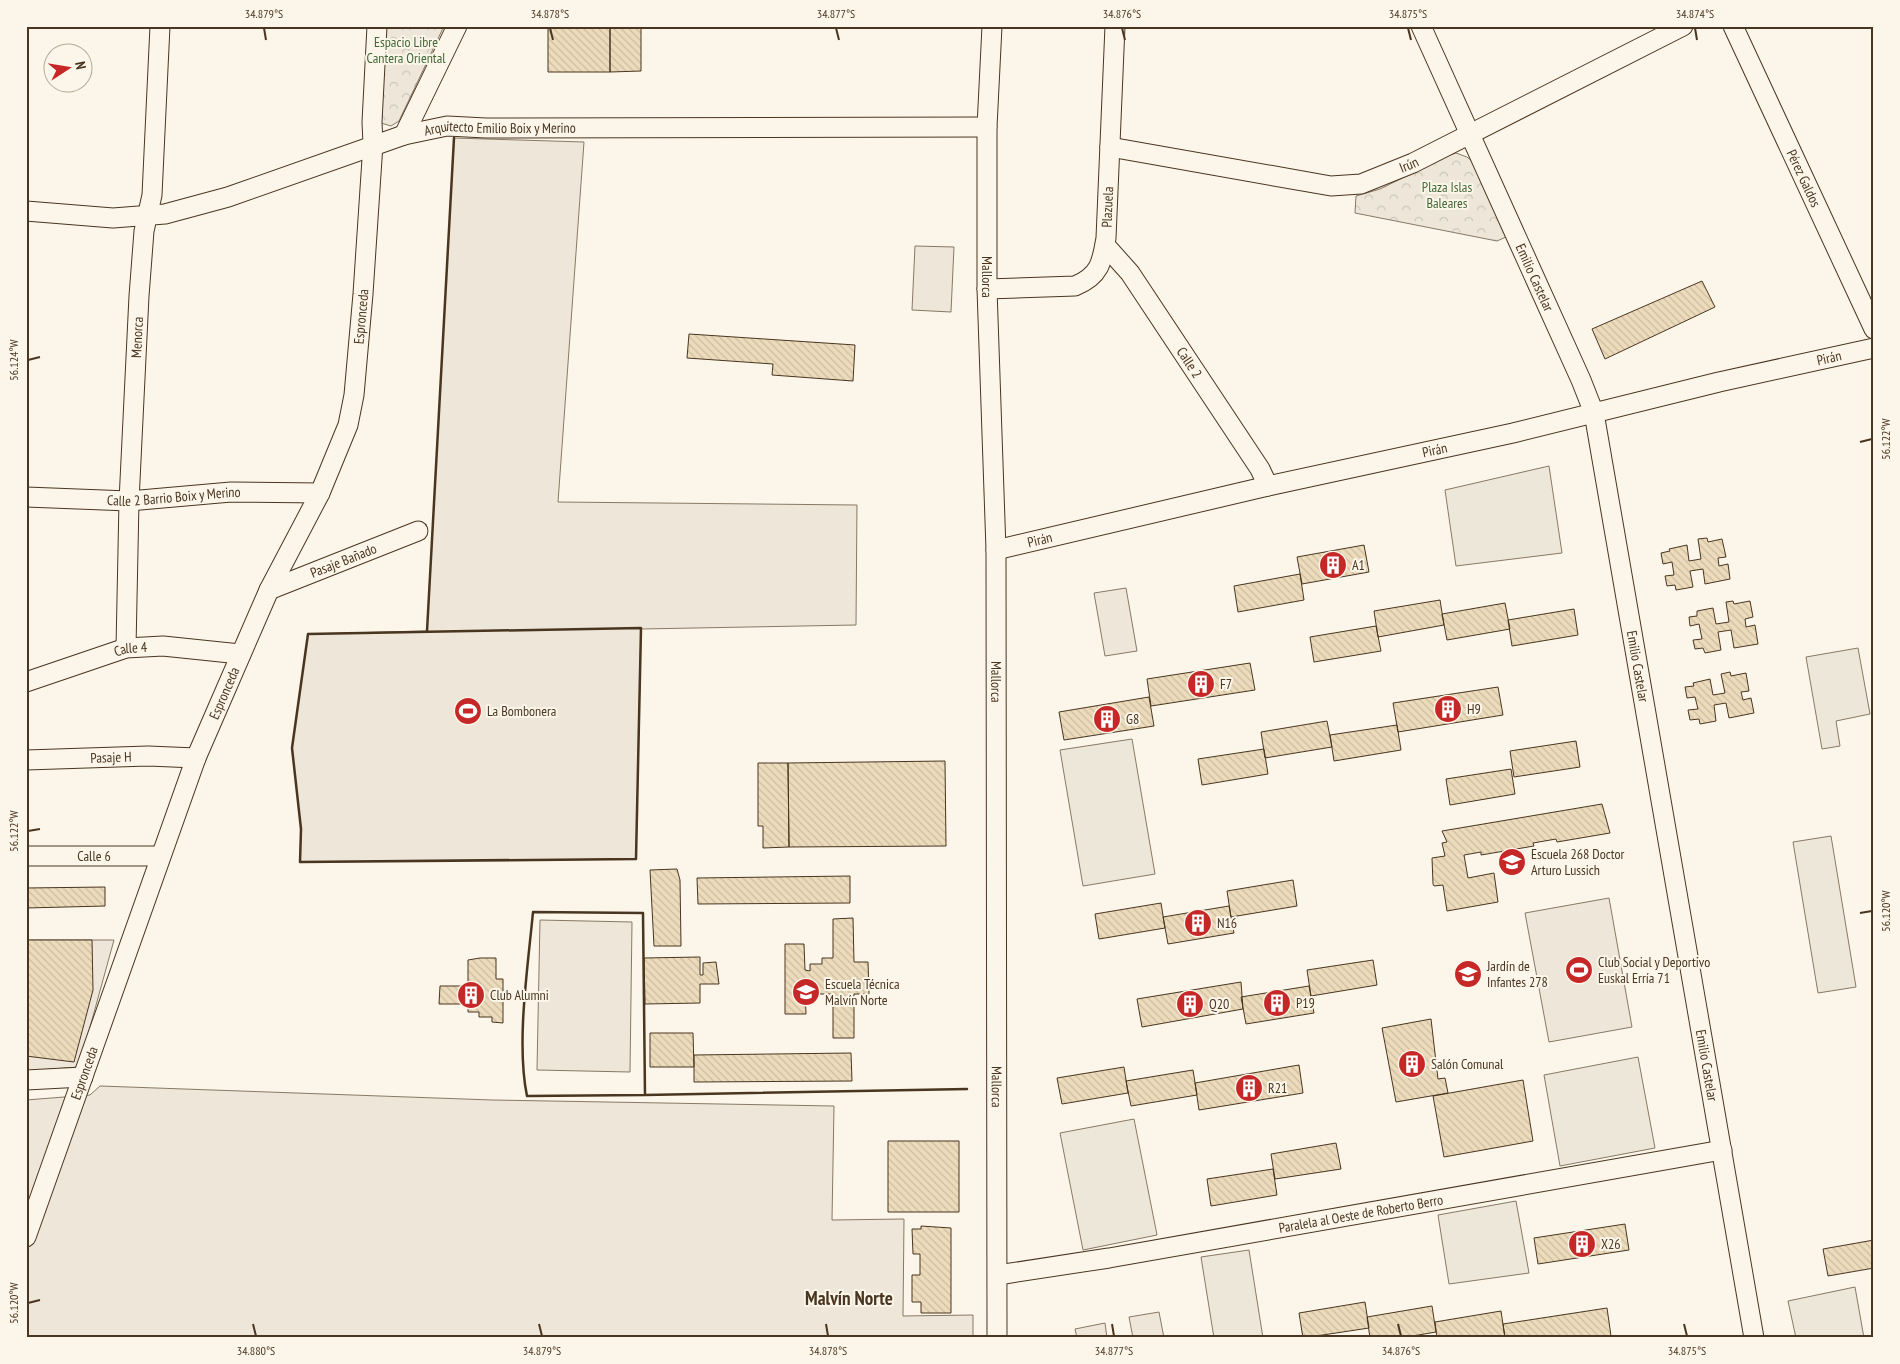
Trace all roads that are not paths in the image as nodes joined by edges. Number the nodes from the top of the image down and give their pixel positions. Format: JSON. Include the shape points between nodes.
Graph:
{"nodes":[{"id":1,"x":160,"y":26,"type":"edge"},
{"id":2,"x":377,"y":26,"type":"edge"},
{"id":3,"x":457,"y":26,"type":"edge"},
{"id":4,"x":992,"y":26,"type":"edge"},
{"id":5,"x":1116,"y":26,"type":"edge"},
{"id":6,"x":1421,"y":26,"type":"edge"},
{"id":7,"x":1683,"y":26,"type":"edge"},
{"id":8,"x":1733,"y":26,"type":"edge"},
{"id":9,"x":987,"y":127,"type":"junction"},
{"id":10,"x":1470,"y":132,"type":"junction"},
{"id":11,"x":404,"y":135,"type":"junction"},
{"id":12,"x":374,"y":144,"type":"junction"},
{"id":13,"x":1110,"y":147,"type":"junction"},
{"id":14,"x":26,"y":211,"type":"edge"},
{"id":15,"x":148,"y":215,"type":"junction"},
{"id":16,"x":1105,"y":245,"type":"junction"},
{"id":17,"x":987,"y":289,"type":"junction"},
{"id":18,"x":1874,"y":329,"type":"edge"},
{"id":19,"x":1874,"y":348,"type":"edge"},
{"id":20,"x":1594,"y":413,"type":"junction"},
{"id":21,"x":1268,"y":486,"type":"junction"},
{"id":22,"x":320,"y":493,"type":"junction"},
{"id":23,"x":26,"y":497,"type":"edge"},
{"id":24,"x":129,"y":501,"type":"junction"},
{"id":25,"x":418,"y":530,"type":"dead end"},
{"id":26,"x":996,"y":550,"type":"junction"},
{"id":27,"x":269,"y":590,"type":"junction"},
{"id":28,"x":126,"y":648,"type":"junction"},
{"id":29,"x":240,"y":654,"type":"junction"},
{"id":30,"x":26,"y":682,"type":"edge"},
{"id":31,"x":196,"y":758,"type":"junction"},
{"id":32,"x":26,"y":760,"type":"edge"},
{"id":33,"x":26,"y":856,"type":"edge"},
{"id":34,"x":160,"y":856,"type":"junction"},
{"id":35,"x":83,"y":1078,"type":"junction"},
{"id":36,"x":26,"y":1080,"type":"edge"},
{"id":37,"x":1722,"y":1150,"type":"junction"},
{"id":38,"x":26,"y":1237,"type":"edge"},
{"id":39,"x":998,"y":1275,"type":"junction"},
{"id":40,"x":997,"y":1338,"type":"edge"},
{"id":41,"x":1754,"y":1338,"type":"edge"}],
"edges":[{"from":1,"to":15,"type":"street","name":"Menorca","via":[[152,196]]},
{"from":2,"to":12,"type":"street","name":"Espronceda","via":[[372,122]]},
{"from":3,"to":11,"type":"street"},
{"from":4,"to":9,"type":"street","name":"Mallorca"},
{"from":5,"to":13,"type":"street","name":"Plazuela"},
{"from":6,"to":10,"type":"street","name":"Emilio Castelar"},
{"from":7,"to":10,"type":"street","name":"Irún"},
{"from":8,"to":18,"type":"street","name":"Pérez Galdos"},
{"from":9,"to":11,"type":"street","name":"Arquitecto Emilio Boix y Merino","via":[[447,126]]},
{"from":9,"to":17,"type":"street","name":"Mallorca"},
{"from":10,"to":13,"type":"street","name":"Irún","via":[[1375,180],[1349,187]]},
{"from":10,"to":20,"type":"street","name":"Emilio Castelar"},
{"from":11,"to":12,"type":"street","name":"Arquitecto Emilio Boix y Merino"},
{"from":12,"to":15,"type":"street","name":"Arquitecto Emilio Boix y Merino","via":[[228,197],[178,211]]},
{"from":12,"to":22,"type":"street","name":"Espronceda","via":[[354,395],[348,425]]},
{"from":13,"to":16,"type":"street","name":"Plazuela"},
{"from":14,"to":15,"type":"street","name":"Arquitecto Emilio Boix y Merino","via":[[113,218]]},
{"from":15,"to":24,"type":"street","name":"Menorca","via":[[139,296]]},
{"from":16,"to":17,"type":"street","name":"Plazuela","via":[[1094,275],[1075,286]]},
{"from":16,"to":21,"type":"street","name":"Calle 2","via":[[1130,273],[1260,469]]},
{"from":17,"to":26,"type":"street","name":"Mallorca"},
{"from":19,"to":20,"type":"street","name":"Pirán"},
{"from":20,"to":21,"type":"street","name":"Pirán"},
{"from":20,"to":37,"type":"street","name":"Emilio Castelar"},
{"from":21,"to":26,"type":"street","name":"Pirán"},
{"from":22,"to":24,"type":"street","name":"Calle 2 Barrio Boix y Merino","via":[[231,492]]},
{"from":22,"to":27,"type":"street","name":"Espronceda"},
{"from":23,"to":24,"type":"street","name":"Calle 2 Barrio Boix y Merino"},
{"from":24,"to":28,"type":"street","name":"Menorca"},
{"from":25,"to":27,"type":"street","name":"Pasaje Bañado"},
{"from":26,"to":39,"type":"street","name":"Mallorca"},
{"from":27,"to":29,"type":"street","name":"Espronceda"},
{"from":28,"to":29,"type":"street","name":"Calle 4","via":[[163,646]]},
{"from":28,"to":30,"type":"street","name":"Calle 4"},
{"from":29,"to":31,"type":"street","name":"Espronceda"},
{"from":31,"to":32,"type":"street","name":"Pasaje H","via":[[148,756]]},
{"from":31,"to":34,"type":"street","name":"Espronceda"},
{"from":33,"to":34,"type":"street","name":"Calle 6"},
{"from":34,"to":35,"type":"street","name":"Espronceda"},
{"from":35,"to":36,"type":"street"},
{"from":35,"to":38,"type":"street","name":"Espronceda"},
{"from":37,"to":39,"type":"street","name":"Paralela al Oeste de Roberto Berro"},
{"from":37,"to":41,"type":"street","name":"Emilio Castelar"},
{"from":39,"to":40,"type":"street","name":"Mallorca"}]}
